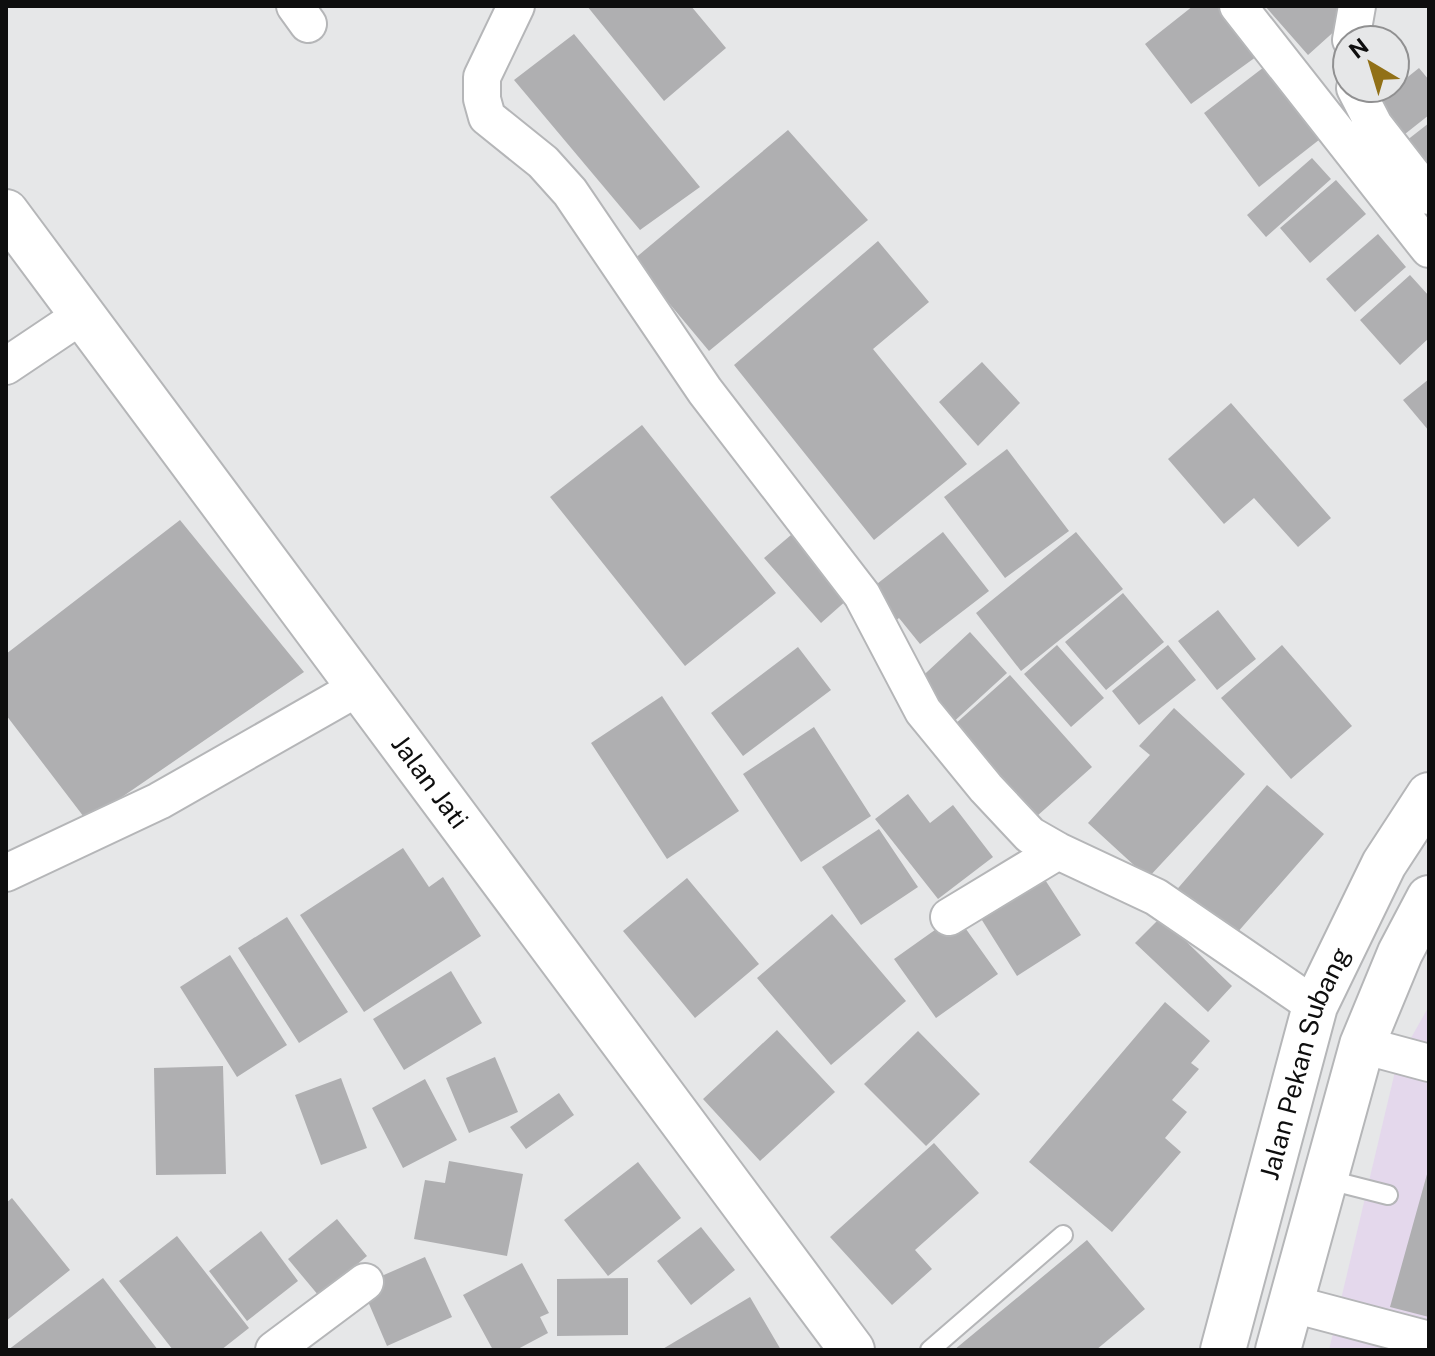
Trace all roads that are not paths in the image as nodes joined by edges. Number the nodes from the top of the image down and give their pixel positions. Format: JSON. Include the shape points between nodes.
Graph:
{"nodes":[{"id":1,"x":516,"y":6,"type":"edge"},
{"id":2,"x":1238,"y":6,"type":"edge"},
{"id":3,"x":1363,"y":104,"type":"edge"},
{"id":4,"x":1429,"y":196,"type":"edge"},
{"id":5,"x":6,"y":213,"type":"edge"},
{"id":6,"x":1429,"y":249,"type":"edge"},
{"id":7,"x":82,"y":315,"type":"junction"},
{"id":8,"x":6,"y":366,"type":"edge"},
{"id":9,"x":359,"y":687,"type":"junction"},
{"id":10,"x":1429,"y":795,"type":"edge"},
{"id":11,"x":1058,"y":851,"type":"junction"},
{"id":12,"x":6,"y":873,"type":"edge"},
{"id":13,"x":1429,"y":898,"type":"edge"},
{"id":14,"x":949,"y":917,"type":"dead end"},
{"id":15,"x":1315,"y":1006,"type":"junction"},
{"id":16,"x":1362,"y":1045,"type":"junction"},
{"id":17,"x":1429,"y":1063,"type":"edge"},
{"id":18,"x":1325,"y":1179,"type":"junction"},
{"id":19,"x":1388,"y":1195,"type":"dead end"},
{"id":20,"x":1063,"y":1235,"type":"dead end"},
{"id":21,"x":365,"y":1282,"type":"dead end"},
{"id":22,"x":1289,"y":1303,"type":"junction"},
{"id":23,"x":1429,"y":1340,"type":"edge"},
{"id":24,"x":274,"y":1350,"type":"edge"},
{"id":25,"x":852,"y":1350,"type":"edge"},
{"id":26,"x":930,"y":1350,"type":"edge"},
{"id":27,"x":1223,"y":1350,"type":"edge"},
{"id":28,"x":1278,"y":1350,"type":"edge"}],
"edges":[{"from":1,"to":11,"type":"street","via":[[482,77],[487,117],[543,162],[570,192],[705,391],[862,595],[923,711],[1030,835]]},
{"from":2,"to":6,"type":"street"},
{"from":3,"to":4,"type":"street"},
{"from":5,"to":7,"type":"street","name":"Jalan Jati"},
{"from":7,"to":8,"type":"street"},
{"from":7,"to":9,"type":"street","name":"Jalan Jati"},
{"from":9,"to":12,"type":"street","via":[[159,801]]},
{"from":9,"to":25,"type":"street","name":"Jalan Jati"},
{"from":10,"to":15,"type":"street","name":"Jalan Pekan Subang","via":[[1384,864]]},
{"from":11,"to":14,"type":"street"},
{"from":11,"to":15,"type":"street","via":[[1156,897]]},
{"from":13,"to":16,"type":"street","name":"Jalan Pekan Subang"},
{"from":15,"to":27,"type":"street","name":"Jalan Pekan Subang"},
{"from":16,"to":17,"type":"street"},
{"from":16,"to":18,"type":"street","name":"Jalan Pekan Subang"},
{"from":18,"to":19,"type":"lane"},
{"from":18,"to":22,"type":"street","name":"Jalan Pekan Subang"},
{"from":20,"to":26,"type":"lane"},
{"from":21,"to":24,"type":"street"},
{"from":22,"to":23,"type":"street"},
{"from":22,"to":28,"type":"street","name":"Jalan Pekan Subang"}]}
